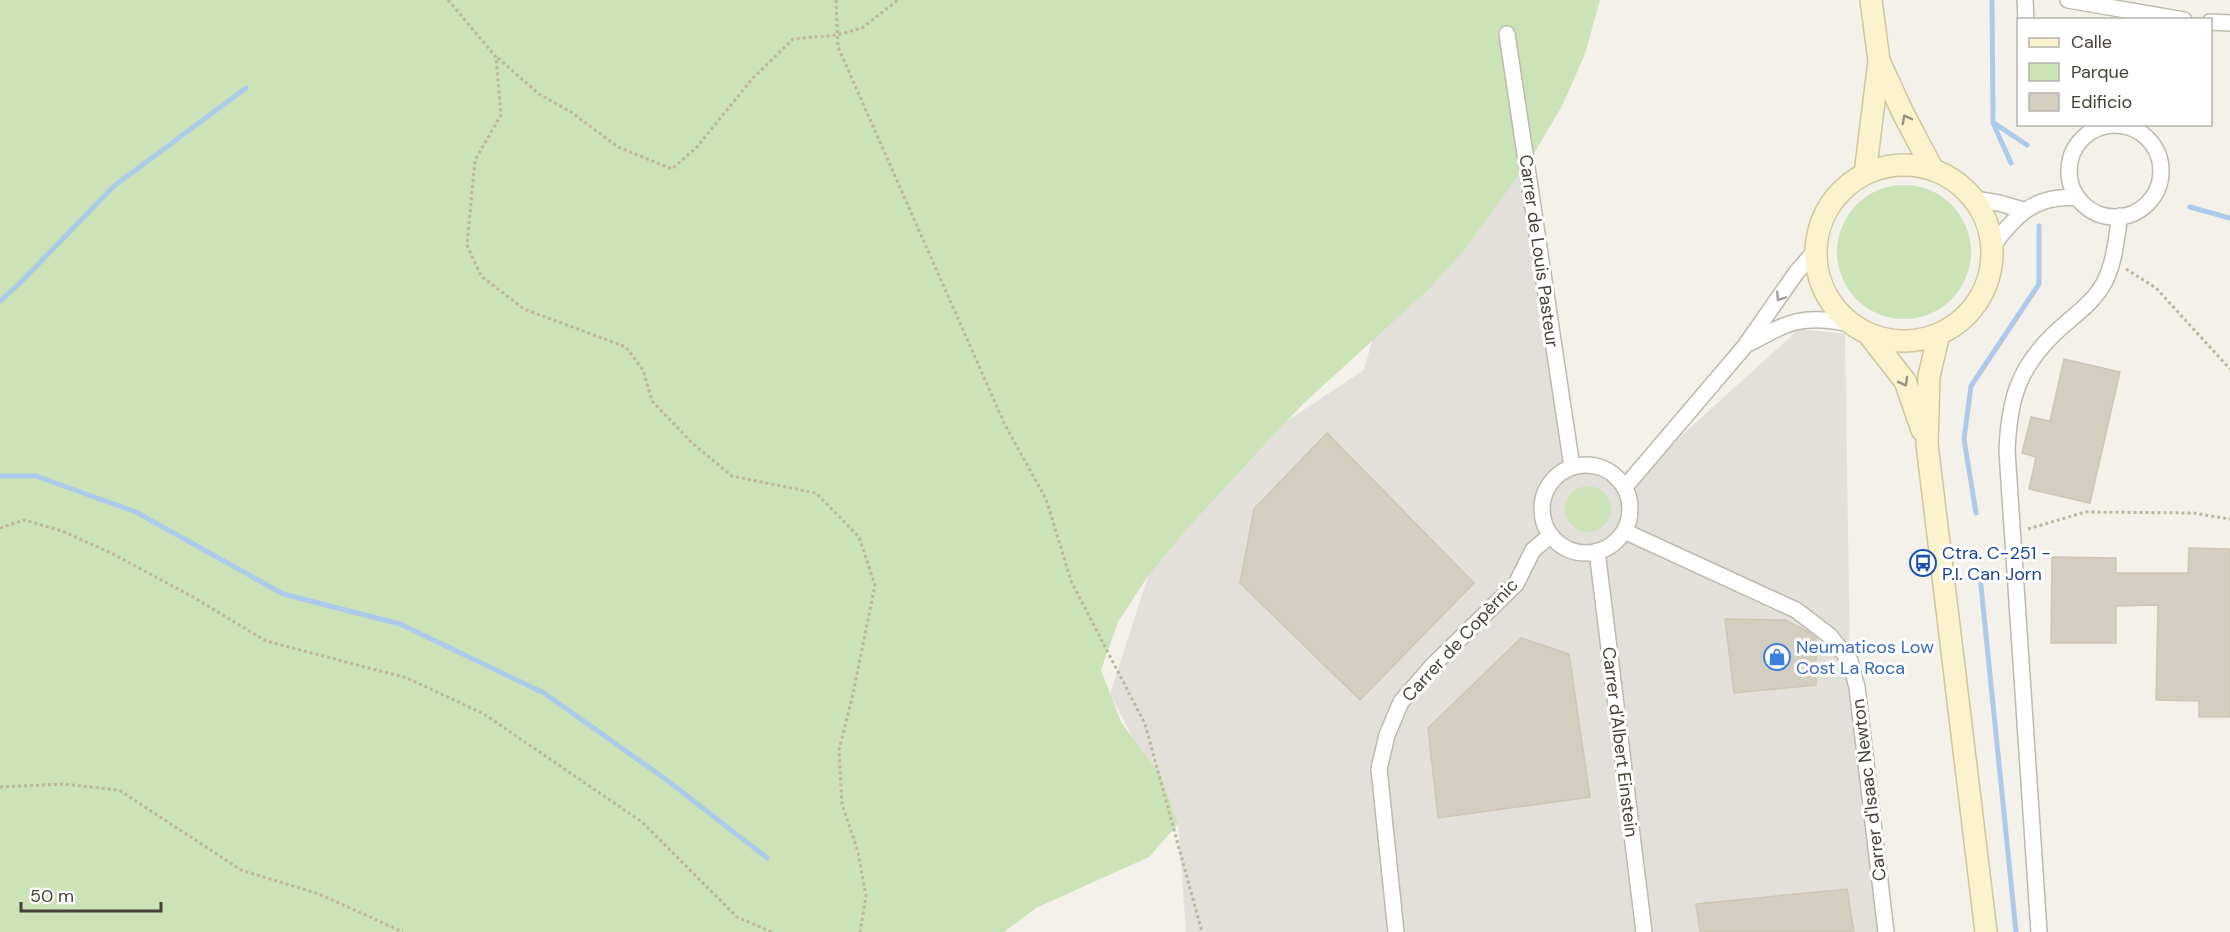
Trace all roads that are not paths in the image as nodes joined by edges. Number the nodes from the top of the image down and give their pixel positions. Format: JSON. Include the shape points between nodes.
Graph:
{"nodes":[{"id":1,"x":1871,"y":0,"type":"edge"},
{"id":2,"x":2025,"y":0,"type":"edge"},
{"id":3,"x":2068,"y":0,"type":"edge"},
{"id":4,"x":2026,"y":18,"type":"edge"},
{"id":5,"x":2172,"y":18,"type":"edge"},
{"id":6,"x":2212,"y":22,"type":"edge"},
{"id":7,"x":2230,"y":23,"type":"edge"},
{"id":8,"x":1507,"y":34,"type":"dead end"},
{"id":9,"x":1879,"y":61,"type":"junction"},
{"id":10,"x":2106,"y":126,"type":"edge"},
{"id":11,"x":2124,"y":126,"type":"edge"},
{"id":12,"x":2079,"y":131,"type":"edge"},
{"id":13,"x":1934,"y":170,"type":"junction"},
{"id":14,"x":1865,"y":174,"type":"junction"},
{"id":15,"x":2069,"y":176,"type":"junction"},
{"id":16,"x":2078,"y":198,"type":"junction"},
{"id":17,"x":1974,"y":199,"type":"junction"},
{"id":18,"x":2049,"y":199,"type":"junction"},
{"id":19,"x":2023,"y":210,"type":"junction"},
{"id":20,"x":2120,"y":216,"type":"junction"},
{"id":21,"x":1992,"y":247,"type":"junction"},
{"id":22,"x":1815,"y":251,"type":"junction"},
{"id":23,"x":1850,"y":324,"type":"junction"},
{"id":24,"x":1939,"y":334,"type":"junction"},
{"id":25,"x":1869,"y":335,"type":"junction"},
{"id":26,"x":1745,"y":346,"type":"junction"},
{"id":27,"x":1927,"y":444,"type":"junction"},
{"id":28,"x":1572,"y":467,"type":"junction"},
{"id":29,"x":1625,"y":487,"type":"junction"},
{"id":30,"x":1624,"y":531,"type":"junction"},
{"id":31,"x":1551,"y":535,"type":"junction"},
{"id":32,"x":1597,"y":551,"type":"junction"},
{"id":33,"x":1396,"y":932,"type":"edge"},
{"id":34,"x":1644,"y":932,"type":"edge"},
{"id":35,"x":1886,"y":932,"type":"edge"},
{"id":36,"x":1986,"y":932,"type":"edge"},
{"id":37,"x":2039,"y":932,"type":"edge"}],
"edges":[{"from":1,"to":9,"type":"main road"},
{"from":2,"to":4,"type":"street"},
{"from":3,"to":5,"type":"street"},
{"from":6,"to":7,"type":"street"},
{"from":8,"to":28,"type":"street","name":"Carrer de Louis Pasteur"},
{"from":13,"to":9,"type":"main road","one_way":true},
{"from":9,"to":14,"type":"main road"},
{"from":10,"to":12,"type":"street"},
{"from":11,"to":20,"type":"street","via":[[2149,140],[2157,152],[2160,173],[2155,193],[2146,204],[2134,213]]},
{"from":12,"to":15,"type":"street"},
{"from":13,"to":14,"type":"main road","via":[[1911,165]]},
{"from":13,"to":17,"type":"main road"},
{"from":14,"to":22,"type":"main road","via":[[1845,188],[1830,206],[1819,227]]},
{"from":15,"to":16,"type":"street"},
{"from":15,"to":18,"type":"street"},
{"from":16,"to":18,"type":"street"},
{"from":16,"to":20,"type":"street","via":[[2096,213]]},
{"from":17,"to":19,"type":"street"},
{"from":17,"to":21,"type":"main road","via":[[1989,230]]},
{"from":18,"to":19,"type":"street"},
{"from":19,"to":21,"type":"street"},
{"from":20,"to":37,"type":"street","via":[[2113,261],[2103,284],[2029,362],[2012,400],[2008,423]]},
{"from":21,"to":24,"type":"main road","via":[[1991,268],[1973,308]]},
{"from":22,"to":23,"type":"main road","via":[[1824,291]]},
{"from":22,"to":26,"type":"street","one_way":true},
{"from":23,"to":25,"type":"main road"},
{"from":23,"to":26,"type":"street","via":[[1805,319],[1782,325]]},
{"from":24,"to":25,"type":"main road","via":[[1916,341],[1892,341]]},
{"from":24,"to":27,"type":"main road","via":[[1929,376]]},
{"from":25,"to":27,"type":"main road","one_way":true,"via":[[1905,381]]},
{"from":26,"to":29,"type":"street"},
{"from":27,"to":36,"type":"main road"},
{"from":28,"to":29,"type":"street","via":[[1608,470]]},
{"from":28,"to":31,"type":"street","via":[[1555,479],[1544,496],[1544,516]]},
{"from":29,"to":30,"type":"street","via":[[1630,516]]},
{"from":30,"to":32,"type":"street","via":[[1608,547]]},
{"from":30,"to":35,"type":"street","name":"Carrer d'Isaac Newton","via":[[1796,610],[1830,636],[1850,661],[1857,687]]},
{"from":31,"to":32,"type":"street","via":[[1571,550]]},
{"from":31,"to":33,"type":"street","name":"Carrer de Copèrnic","via":[[1533,550],[1516,584],[1401,702],[1387,735],[1378,769]]},
{"from":32,"to":34,"type":"street","name":"Carrer d'Albert Einstein"}]}
